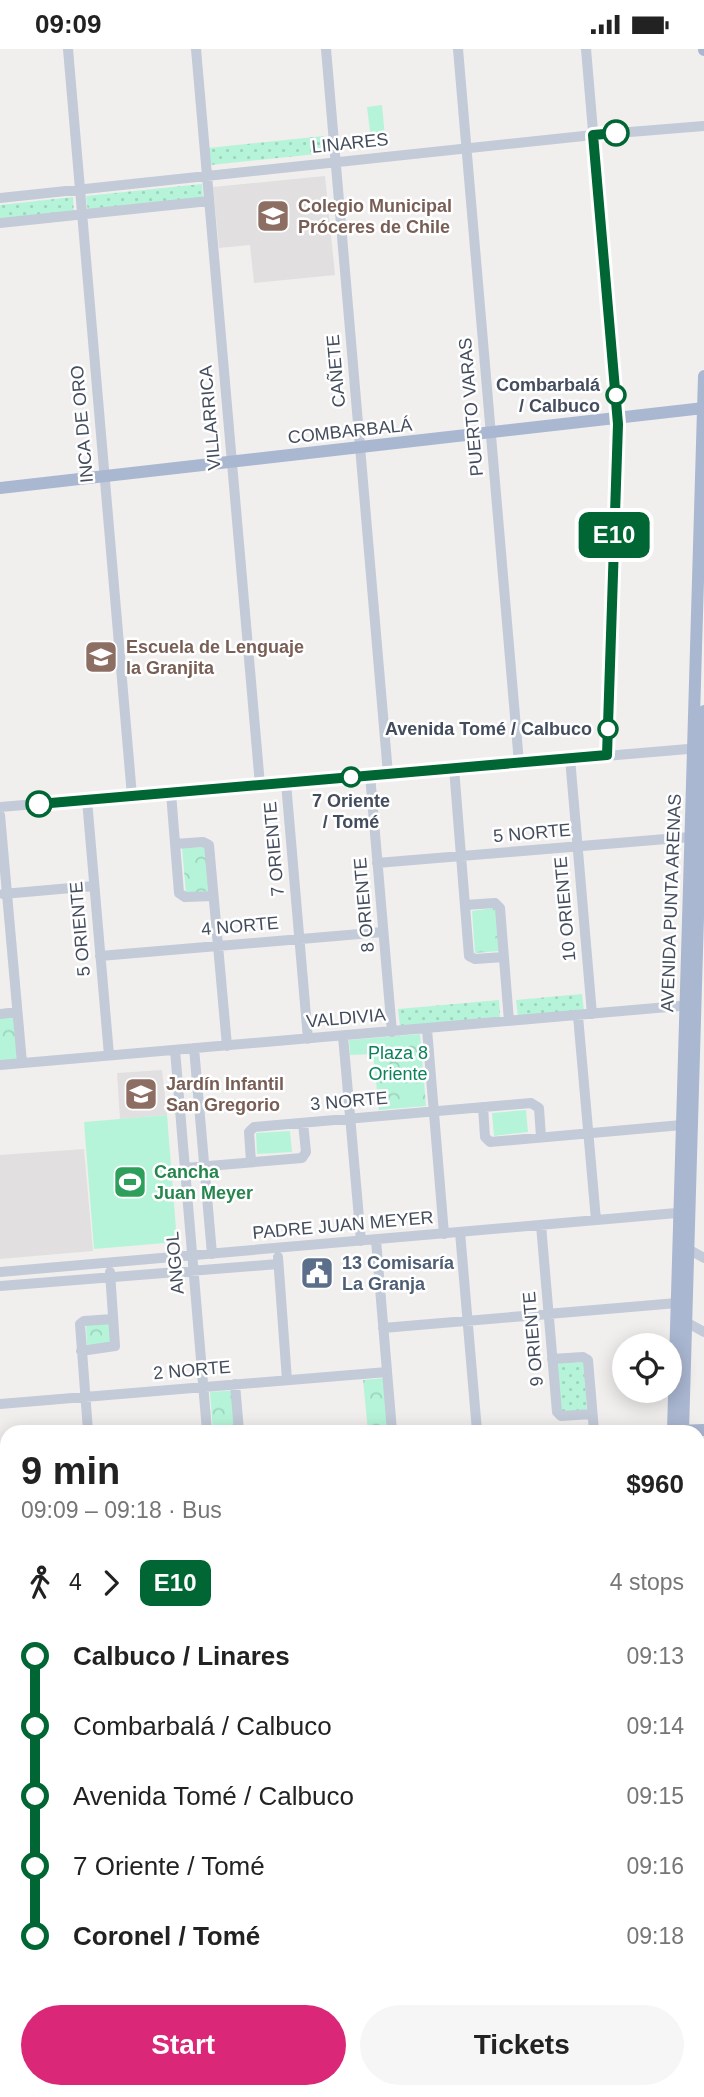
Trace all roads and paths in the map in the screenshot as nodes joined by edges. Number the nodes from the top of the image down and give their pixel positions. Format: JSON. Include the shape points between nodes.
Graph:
{"nodes":[{"id":1,"x":68,"y":49,"type":"edge"},
{"id":2,"x":196,"y":49,"type":"edge"},
{"id":3,"x":326,"y":49,"type":"edge"},
{"id":4,"x":458,"y":49,"type":"edge"},
{"id":5,"x":586,"y":49,"type":"edge"},
{"id":6,"x":704,"y":127,"type":"edge"},
{"id":7,"x":593,"y":135,"type":"junction"},
{"id":8,"x":466,"y":148,"type":"junction"},
{"id":9,"x":335,"y":162,"type":"junction"},
{"id":10,"x":207,"y":176,"type":"junction"},
{"id":11,"x":80,"y":189,"type":"junction"},
{"id":12,"x":0,"y":198,"type":"edge"},
{"id":13,"x":209,"y":201,"type":"junction"},
{"id":14,"x":82,"y":215,"type":"junction"},
{"id":15,"x":0,"y":223,"type":"edge"},
{"id":16,"x":704,"y":376,"type":"edge"},
{"id":17,"x":704,"y":408,"type":"edge"},
{"id":18,"x":618,"y":418,"type":"junction"},
{"id":19,"x":491,"y":432,"type":"junction"},
{"id":20,"x":360,"y":447,"type":"junction"},
{"id":21,"x":232,"y":461,"type":"junction"},
{"id":22,"x":104,"y":476,"type":"junction"},
{"id":23,"x":0,"y":488,"type":"edge"},
{"id":24,"x":704,"y":711,"type":"edge"},
{"id":25,"x":698,"y":748,"type":"edge"},
{"id":26,"x":607,"y":755,"type":"junction"},
{"id":27,"x":570,"y":758,"type":"junction"},
{"id":28,"x":519,"y":763,"type":"junction"},
{"id":29,"x":454,"y":768,"type":"junction"},
{"id":30,"x":388,"y":774,"type":"junction"},
{"id":31,"x":370,"y":775,"type":"junction"},
{"id":32,"x":286,"y":783,"type":"junction"},
{"id":33,"x":260,"y":785,"type":"junction"},
{"id":34,"x":171,"y":793,"type":"junction"},
{"id":35,"x":132,"y":796,"type":"junction"},
{"id":36,"x":703,"y":798,"type":"edge"},
{"id":37,"x":87,"y":800,"type":"junction"},
{"id":38,"x":0,"y":807,"type":"edge"},
{"id":39,"x":0,"y":815,"type":"edge"},
{"id":40,"x":690,"y":837,"type":"junction"},
{"id":41,"x":175,"y":844,"type":"junction"},
{"id":42,"x":577,"y":846,"type":"junction"},
{"id":43,"x":461,"y":856,"type":"junction"},
{"id":44,"x":377,"y":863,"type":"junction"},
{"id":45,"x":94,"y":886,"type":"junction"},
{"id":46,"x":3,"y":894,"type":"edge"},
{"id":47,"x":214,"y":896,"type":"junction"},
{"id":48,"x":465,"y":905,"type":"junction"},
{"id":49,"x":383,"y":932,"type":"junction"},
{"id":50,"x":300,"y":939,"type":"junction"},
{"id":51,"x":218,"y":946,"type":"junction"},
{"id":52,"x":701,"y":952,"type":"edge"},
{"id":53,"x":100,"y":955,"type":"junction"},
{"id":54,"x":504,"y":957,"type":"junction"},
{"id":55,"x":690,"y":1005,"type":"junction"},
{"id":56,"x":17,"y":1012,"type":"junction"},
{"id":57,"x":0,"y":1014,"type":"edge"},
{"id":58,"x":592,"y":1014,"type":"junction"},
{"id":59,"x":578,"y":1016,"type":"junction"},
{"id":60,"x":509,"y":1021,"type":"junction"},
{"id":61,"x":427,"y":1028,"type":"junction"},
{"id":62,"x":392,"y":1032,"type":"junction"},
{"id":63,"x":343,"y":1036,"type":"junction"},
{"id":64,"x":308,"y":1039,"type":"junction"},
{"id":65,"x":227,"y":1046,"type":"junction"},
{"id":66,"x":194,"y":1048,"type":"junction"},
{"id":67,"x":175,"y":1050,"type":"junction"},
{"id":68,"x":109,"y":1055,"type":"junction"},
{"id":69,"x":22,"y":1063,"type":"junction"},
{"id":70,"x":0,"y":1065,"type":"edge"},
{"id":71,"x":698,"y":1103,"type":"edge"},
{"id":72,"x":482,"y":1107,"type":"junction"},
{"id":73,"x":434,"y":1111,"type":"junction"},
{"id":74,"x":350,"y":1119,"type":"junction"},
{"id":75,"x":303,"y":1123,"type":"junction"},
{"id":76,"x":682,"y":1125,"type":"junction"},
{"id":77,"x":588,"y":1133,"type":"junction"},
{"id":78,"x":541,"y":1137,"type":"junction"},
{"id":79,"x":251,"y":1162,"type":"junction"},
{"id":80,"x":204,"y":1166,"type":"junction"},
{"id":81,"x":184,"y":1168,"type":"junction"},
{"id":82,"x":685,"y":1212,"type":"junction"},
{"id":83,"x":596,"y":1220,"type":"junction"},
{"id":84,"x":541,"y":1225,"type":"junction"},
{"id":85,"x":460,"y":1232,"type":"junction"},
{"id":86,"x":444,"y":1234,"type":"junction"},
{"id":87,"x":376,"y":1240,"type":"junction"},
{"id":88,"x":361,"y":1241,"type":"junction"},
{"id":89,"x":277,"y":1248,"type":"junction"},
{"id":90,"x":688,"y":1249,"type":"junction"},
{"id":91,"x":212,"y":1254,"type":"junction"},
{"id":92,"x":192,"y":1255,"type":"junction"},
{"id":93,"x":704,"y":1258,"type":"edge"},
{"id":94,"x":109,"y":1263,"type":"junction"},
{"id":95,"x":278,"y":1264,"type":"junction"},
{"id":96,"x":193,"y":1271,"type":"junction"},
{"id":97,"x":0,"y":1272,"type":"edge"},
{"id":98,"x":110,"y":1277,"type":"junction"},
{"id":99,"x":0,"y":1286,"type":"edge"},
{"id":100,"x":677,"y":1303,"type":"junction"},
{"id":101,"x":548,"y":1314,"type":"junction"},
{"id":102,"x":113,"y":1319,"type":"junction"},
{"id":103,"x":467,"y":1321,"type":"junction"},
{"id":104,"x":687,"y":1322,"type":"junction"},
{"id":105,"x":383,"y":1328,"type":"junction"},
{"id":106,"x":704,"y":1332,"type":"edge"},
{"id":107,"x":82,"y":1351,"type":"junction"},
{"id":108,"x":552,"y":1359,"type":"junction"},
{"id":109,"x":387,"y":1372,"type":"junction"},
{"id":110,"x":287,"y":1380,"type":"junction"},
{"id":111,"x":235,"y":1384,"type":"junction"},
{"id":112,"x":203,"y":1387,"type":"junction"},
{"id":113,"x":85,"y":1397,"type":"junction"},
{"id":114,"x":0,"y":1404,"type":"edge"},
{"id":115,"x":592,"y":1414,"type":"junction"},
{"id":116,"x":87,"y":1425,"type":"edge"},
{"id":117,"x":206,"y":1425,"type":"edge"},
{"id":118,"x":238,"y":1425,"type":"edge"},
{"id":119,"x":391,"y":1425,"type":"edge"},
{"id":120,"x":476,"y":1425,"type":"edge"},
{"id":121,"x":593,"y":1425,"type":"edge"},
{"id":122,"x":679,"y":1425,"type":"edge"},
{"id":123,"x":679,"y":1425,"type":"edge"}],
"edges":[{"from":1,"to":11,"type":"street","name":"INCA DE ORO"},
{"from":2,"to":10,"type":"street","name":"VILLARRICA"},
{"from":3,"to":9,"type":"street","name":"CAÑETE"},
{"from":4,"to":8,"type":"street","name":"PUERTO VARAS"},
{"from":5,"to":7,"type":"street"},
{"from":6,"to":7,"type":"street","name":"LINARES"},
{"from":7,"to":8,"type":"street","name":"LINARES"},
{"from":7,"to":18,"type":"street"},
{"from":8,"to":9,"type":"street","name":"LINARES"},
{"from":8,"to":19,"type":"street","name":"PUERTO VARAS"},
{"from":9,"to":10,"type":"street","name":"LINARES"},
{"from":9,"to":20,"type":"street","name":"CAÑETE"},
{"from":10,"to":11,"type":"street","name":"LINARES"},
{"from":10,"to":13,"type":"street","name":"VILLARRICA"},
{"from":11,"to":12,"type":"street","name":"LINARES"},
{"from":11,"to":14,"type":"street","name":"INCA DE ORO"},
{"from":13,"to":14,"type":"street"},
{"from":13,"to":21,"type":"street","name":"VILLARRICA"},
{"from":14,"to":15,"type":"street"},
{"from":14,"to":22,"type":"street","name":"INCA DE ORO"},
{"from":16,"to":17,"type":"main road","name":"AVENIDA PUNTA ARENAS"},
{"from":17,"to":18,"type":"main road","name":"COMBARBALÁ"},
{"from":17,"to":25,"type":"main road","name":"AVENIDA PUNTA ARENAS"},
{"from":18,"to":19,"type":"main road","name":"COMBARBALÁ"},
{"from":18,"to":26,"type":"street"},
{"from":19,"to":20,"type":"main road","name":"COMBARBALÁ"},
{"from":19,"to":28,"type":"street","name":"PUERTO VARAS"},
{"from":20,"to":21,"type":"main road","name":"COMBARBALÁ"},
{"from":20,"to":30,"type":"street","name":"CAÑETE"},
{"from":21,"to":22,"type":"main road","name":"COMBARBALÁ"},
{"from":21,"to":33,"type":"street","name":"VILLARRICA"},
{"from":22,"to":23,"type":"main road","name":"COMBARBALÁ"},
{"from":22,"to":35,"type":"street","name":"INCA DE ORO"},
{"from":24,"to":25,"type":"main road","name":"AVENIDA PUNTA ARENAS"},
{"from":25,"to":26,"type":"street"},
{"from":25,"to":36,"type":"main road","name":"AVENIDA PUNTA ARENAS"},
{"from":25,"to":40,"type":"main road","name":"AVENIDA PUNTA ARENAS"},
{"from":26,"to":27,"type":"street"},
{"from":27,"to":28,"type":"street"},
{"from":27,"to":42,"type":"street","name":"10 ORIENTE"},
{"from":28,"to":29,"type":"street"},
{"from":29,"to":30,"type":"street"},
{"from":29,"to":43,"type":"street"},
{"from":30,"to":31,"type":"street"},
{"from":31,"to":32,"type":"street"},
{"from":31,"to":44,"type":"street","name":"8 ORIENTE"},
{"from":32,"to":33,"type":"street"},
{"from":32,"to":50,"type":"street","name":"7 ORIENTE"},
{"from":33,"to":34,"type":"street"},
{"from":34,"to":35,"type":"street"},
{"from":34,"to":41,"type":"street"},
{"from":35,"to":37,"type":"street"},
{"from":36,"to":52,"type":"main road","name":"AVENIDA PUNTA ARENAS"},
{"from":37,"to":38,"type":"street"},
{"from":37,"to":45,"type":"street","name":"5 ORIENTE"},
{"from":39,"to":46,"type":"street"},
{"from":40,"to":42,"type":"street","name":"5 NORTE"},
{"from":40,"to":55,"type":"main road","name":"AVENIDA PUNTA ARENAS"},
{"from":41,"to":47,"type":"street","via":[[180,894]]},
{"from":41,"to":47,"type":"street","via":[[207,843]]},
{"from":42,"to":43,"type":"street","name":"5 NORTE"},
{"from":42,"to":58,"type":"street","name":"10 ORIENTE"},
{"from":43,"to":44,"type":"street","name":"5 NORTE"},
{"from":43,"to":48,"type":"street"},
{"from":44,"to":49,"type":"street","name":"8 ORIENTE"},
{"from":45,"to":46,"type":"street"},
{"from":45,"to":53,"type":"street","name":"5 ORIENTE"},
{"from":46,"to":56,"type":"street"},
{"from":47,"to":51,"type":"street"},
{"from":48,"to":54,"type":"street","via":[[499,906]]},
{"from":48,"to":54,"type":"street","via":[[469,956],[475,960]]},
{"from":49,"to":50,"type":"street","name":"4 NORTE"},
{"from":49,"to":62,"type":"street","name":"8 ORIENTE"},
{"from":50,"to":51,"type":"street","name":"4 NORTE"},
{"from":50,"to":64,"type":"street","name":"7 ORIENTE"},
{"from":51,"to":53,"type":"street","name":"4 NORTE"},
{"from":51,"to":65,"type":"street"},
{"from":52,"to":55,"type":"main road","name":"AVENIDA PUNTA ARENAS"},
{"from":53,"to":68,"type":"street","name":"5 ORIENTE"},
{"from":54,"to":60,"type":"street"},
{"from":55,"to":58,"type":"street","name":"VALDIVIA"},
{"from":55,"to":71,"type":"main road","name":"AVENIDA PUNTA ARENAS"},
{"from":55,"to":76,"type":"main road","name":"AVENIDA PUNTA ARENAS"},
{"from":56,"to":57,"type":"street"},
{"from":56,"to":69,"type":"street"},
{"from":58,"to":59,"type":"street","name":"VALDIVIA"},
{"from":59,"to":60,"type":"street","name":"VALDIVIA"},
{"from":59,"to":77,"type":"street"},
{"from":60,"to":61,"type":"street","name":"VALDIVIA"},
{"from":61,"to":62,"type":"street","name":"VALDIVIA"},
{"from":61,"to":73,"type":"street"},
{"from":62,"to":63,"type":"street","name":"VALDIVIA"},
{"from":63,"to":64,"type":"street","name":"VALDIVIA"},
{"from":63,"to":74,"type":"street"},
{"from":64,"to":65,"type":"street","name":"VALDIVIA"},
{"from":65,"to":66,"type":"street","name":"VALDIVIA"},
{"from":66,"to":67,"type":"street","name":"VALDIVIA"},
{"from":66,"to":80,"type":"street"},
{"from":67,"to":68,"type":"street","name":"VALDIVIA"},
{"from":67,"to":81,"type":"street","name":"ANGOL"},
{"from":68,"to":69,"type":"street","name":"VALDIVIA"},
{"from":69,"to":70,"type":"street","name":"VALDIVIA"},
{"from":71,"to":82,"type":"main road","name":"AVENIDA PUNTA ARENAS"},
{"from":72,"to":73,"type":"street","name":"3 NORTE"},
{"from":72,"to":78,"type":"street","name":"3 NORTE","via":[[535,1104]]},
{"from":72,"to":78,"type":"street","via":[[490,1142]]},
{"from":73,"to":74,"type":"street","name":"3 NORTE"},
{"from":73,"to":86,"type":"street"},
{"from":74,"to":75,"type":"street","name":"3 NORTE"},
{"from":74,"to":88,"type":"street"},
{"from":75,"to":79,"type":"street","name":"3 NORTE","via":[[304,1156]]},
{"from":75,"to":79,"type":"street","name":"3 NORTE","via":[[250,1129]]},
{"from":76,"to":77,"type":"street"},
{"from":76,"to":82,"type":"main road","name":"AVENIDA PUNTA ARENAS"},
{"from":77,"to":78,"type":"street"},
{"from":77,"to":83,"type":"street"},
{"from":79,"to":80,"type":"street","name":"3 NORTE"},
{"from":80,"to":81,"type":"street","name":"3 NORTE"},
{"from":80,"to":91,"type":"street"},
{"from":81,"to":92,"type":"street","name":"ANGOL"},
{"from":82,"to":83,"type":"street","name":"PADRE JUAN MEYER"},
{"from":82,"to":90,"type":"main road","name":"AVENIDA PUNTA ARENAS"},
{"from":82,"to":100,"type":"main road","name":"AVENIDA PUNTA ARENAS"},
{"from":83,"to":84,"type":"street","name":"PADRE JUAN MEYER"},
{"from":84,"to":85,"type":"street","name":"PADRE JUAN MEYER"},
{"from":84,"to":101,"type":"street","name":"9 ORIENTE"},
{"from":85,"to":86,"type":"street","name":"PADRE JUAN MEYER"},
{"from":85,"to":103,"type":"street"},
{"from":86,"to":87,"type":"street","name":"PADRE JUAN MEYER"},
{"from":87,"to":88,"type":"street","name":"PADRE JUAN MEYER"},
{"from":87,"to":105,"type":"street"},
{"from":88,"to":89,"type":"street","name":"PADRE JUAN MEYER"},
{"from":89,"to":91,"type":"street","name":"PADRE JUAN MEYER"},
{"from":89,"to":95,"type":"street"},
{"from":90,"to":93,"type":"street"},
{"from":90,"to":104,"type":"main road","name":"AVENIDA PUNTA ARENAS"},
{"from":91,"to":92,"type":"street","name":"PADRE JUAN MEYER"},
{"from":92,"to":94,"type":"street","name":"PADRE JUAN MEYER"},
{"from":92,"to":96,"type":"street","name":"ANGOL"},
{"from":94,"to":97,"type":"street","name":"PADRE JUAN MEYER"},
{"from":94,"to":98,"type":"street"},
{"from":95,"to":96,"type":"street","name":"PADRE JUAN MEYER"},
{"from":95,"to":110,"type":"street"},
{"from":96,"to":98,"type":"street","name":"PADRE JUAN MEYER"},
{"from":96,"to":112,"type":"street","name":"ANGOL"},
{"from":98,"to":99,"type":"street","name":"PADRE JUAN MEYER"},
{"from":98,"to":102,"type":"street"},
{"from":100,"to":101,"type":"street"},
{"from":100,"to":122,"type":"main road","name":"AVENIDA PUNTA ARENAS"},
{"from":101,"to":103,"type":"street"},
{"from":101,"to":108,"type":"street","name":"9 ORIENTE"},
{"from":102,"to":107,"type":"street","via":[[115,1347]]},
{"from":102,"to":107,"type":"street","via":[[80,1323]]},
{"from":103,"to":105,"type":"street"},
{"from":103,"to":120,"type":"street"},
{"from":104,"to":106,"type":"street"},
{"from":104,"to":123,"type":"main road","name":"AVENIDA PUNTA ARENAS"},
{"from":105,"to":109,"type":"street"},
{"from":107,"to":113,"type":"street"},
{"from":108,"to":115,"type":"street","name":"9 ORIENTE","via":[[557,1414]]},
{"from":108,"to":115,"type":"street","via":[[586,1358]]},
{"from":109,"to":110,"type":"street","name":"2 NORTE"},
{"from":109,"to":119,"type":"street"},
{"from":110,"to":111,"type":"street","name":"2 NORTE"},
{"from":111,"to":112,"type":"street","name":"2 NORTE"},
{"from":111,"to":118,"type":"street"},
{"from":112,"to":113,"type":"street","name":"2 NORTE"},
{"from":112,"to":117,"type":"street","name":"ANGOL"},
{"from":113,"to":114,"type":"street","name":"2 NORTE"},
{"from":113,"to":116,"type":"street"},
{"from":115,"to":121,"type":"street"}]}
